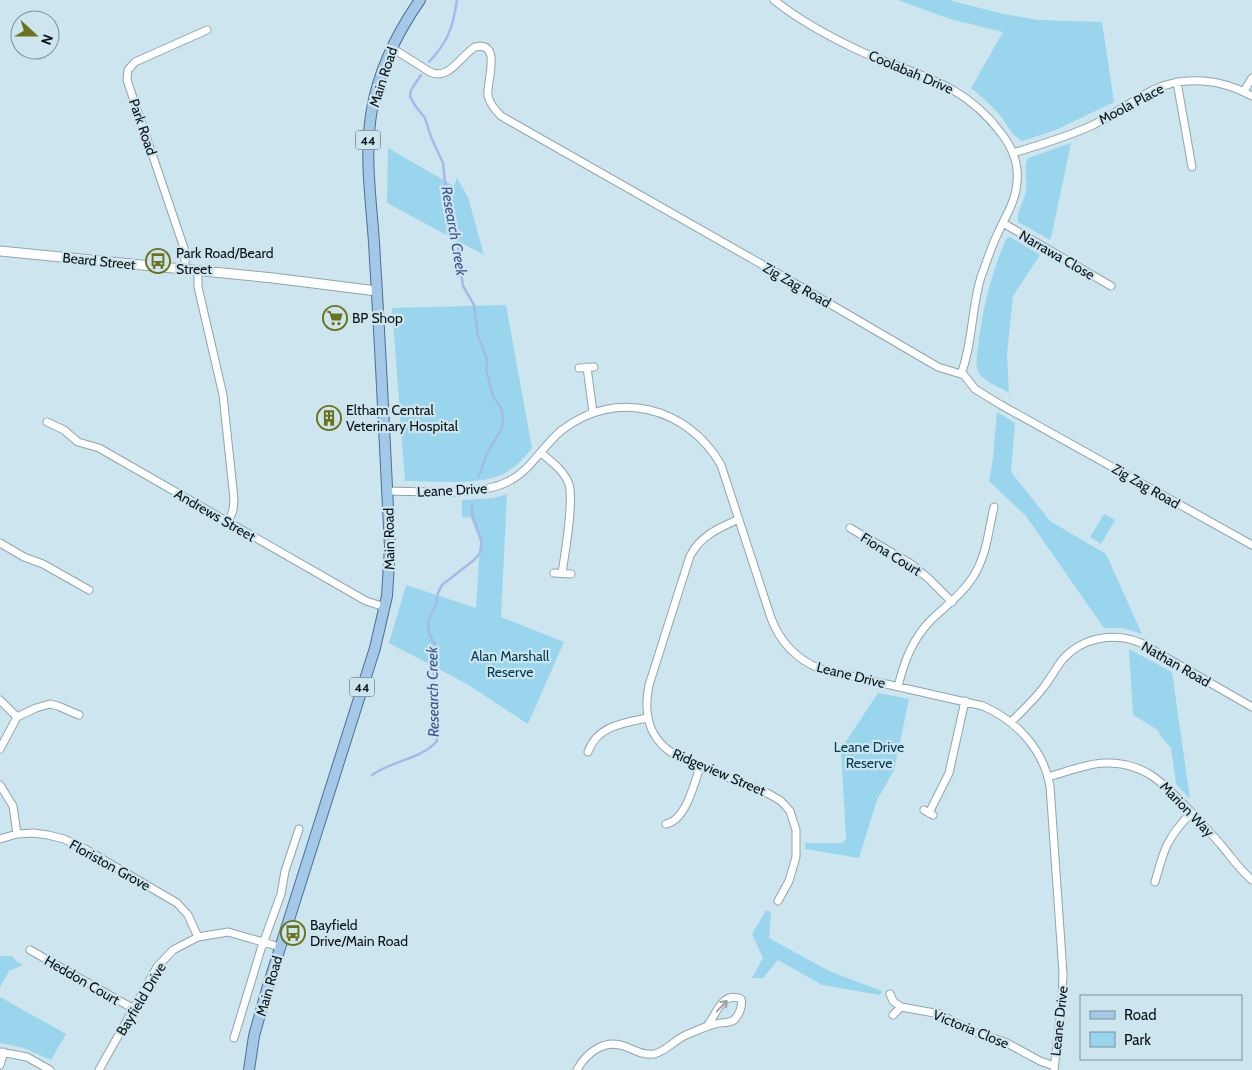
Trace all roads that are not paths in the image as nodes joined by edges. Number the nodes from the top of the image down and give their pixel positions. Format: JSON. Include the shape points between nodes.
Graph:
{"nodes":[{"id":1,"x":420,"y":0,"type":"edge"},
{"id":2,"x":774,"y":0,"type":"edge"},
{"id":3,"x":207,"y":30,"type":"dead end"},
{"id":4,"x":392,"y":48,"type":"junction"},
{"id":5,"x":1252,"y":78,"type":"edge"},
{"id":6,"x":1177,"y":82,"type":"junction"},
{"id":7,"x":1244,"y":91,"type":"junction"},
{"id":8,"x":1252,"y":96,"type":"edge"},
{"id":9,"x":1013,"y":153,"type":"junction"},
{"id":10,"x":1192,"y":166,"type":"dead end"},
{"id":11,"x":1003,"y":223,"type":"junction"},
{"id":12,"x":0,"y":251,"type":"edge"},
{"id":13,"x":185,"y":269,"type":"junction"},
{"id":14,"x":198,"y":270,"type":"junction"},
{"id":15,"x":1111,"y":286,"type":"dead end"},
{"id":16,"x":377,"y":291,"type":"junction"},
{"id":17,"x":579,"y":368,"type":"dead end"},
{"id":18,"x":961,"y":374,"type":"junction"},
{"id":19,"x":593,"y":413,"type":"junction"},
{"id":20,"x":47,"y":422,"type":"dead end"},
{"id":21,"x":541,"y":453,"type":"junction"},
{"id":22,"x":387,"y":492,"type":"junction"},
{"id":23,"x":994,"y":507,"type":"dead end"},
{"id":24,"x":739,"y":519,"type":"junction"},
{"id":25,"x":228,"y":522,"type":"junction"},
{"id":26,"x":850,"y":528,"type":"dead end"},
{"id":27,"x":0,"y":542,"type":"edge"},
{"id":28,"x":1252,"y":545,"type":"edge"},
{"id":29,"x":571,"y":574,"type":"dead end"},
{"id":30,"x":89,"y":590,"type":"dead end"},
{"id":31,"x":952,"y":602,"type":"junction"},
{"id":32,"x":385,"y":607,"type":"junction"},
{"id":33,"x":898,"y":687,"type":"junction"},
{"id":34,"x":0,"y":700,"type":"edge"},
{"id":35,"x":965,"y":701,"type":"junction"},
{"id":36,"x":1252,"y":707,"type":"edge"},
{"id":37,"x":79,"y":715,"type":"dead end"},
{"id":38,"x":16,"y":718,"type":"junction"},
{"id":39,"x":647,"y":718,"type":"junction"},
{"id":40,"x":1011,"y":722,"type":"junction"},
{"id":41,"x":0,"y":748,"type":"edge"},
{"id":42,"x":588,"y":752,"type":"dead end"},
{"id":43,"x":700,"y":767,"type":"junction"},
{"id":44,"x":1048,"y":777,"type":"junction"},
{"id":45,"x":0,"y":785,"type":"edge"},
{"id":46,"x":929,"y":813,"type":"dead end"},
{"id":47,"x":1191,"y":813,"type":"junction"},
{"id":48,"x":666,"y":824,"type":"dead end"},
{"id":49,"x":299,"y":829,"type":"dead end"},
{"id":50,"x":17,"y":834,"type":"junction"},
{"id":51,"x":0,"y":839,"type":"edge"},
{"id":52,"x":1252,"y":880,"type":"edge"},
{"id":53,"x":1155,"y":882,"type":"dead end"},
{"id":54,"x":778,"y":901,"type":"dead end"},
{"id":55,"x":198,"y":936,"type":"junction"},
{"id":56,"x":264,"y":942,"type":"junction"},
{"id":57,"x":280,"y":947,"type":"junction"},
{"id":58,"x":30,"y":950,"type":"dead end"},
{"id":59,"x":890,"y":994,"type":"dead end"},
{"id":60,"x":901,"y":1007,"type":"junction"},
{"id":61,"x":134,"y":1009,"type":"junction"},
{"id":62,"x":893,"y":1015,"type":"dead end"},
{"id":63,"x":706,"y":1027,"type":"junction"},
{"id":64,"x":234,"y":1038,"type":"dead end"},
{"id":65,"x":2,"y":1052,"type":"edge"},
{"id":66,"x":0,"y":1065,"type":"edge"},
{"id":67,"x":1054,"y":1068,"type":"edge"},
{"id":68,"x":50,"y":1070,"type":"edge"},
{"id":69,"x":99,"y":1070,"type":"edge"},
{"id":70,"x":249,"y":1070,"type":"edge"},
{"id":71,"x":577,"y":1070,"type":"edge"}],
"edges":[{"from":1,"to":4,"type":"main road","name":"Main Road","number":"44"},
{"from":2,"to":9,"type":"street","name":"Coolabah Drive","via":[[853,47],[955,90],[991,120]]},
{"from":3,"to":13,"type":"street","name":"Park Road","via":[[135,62],[128,70],[127,80],[186,251]]},
{"from":4,"to":16,"type":"main road","name":"Main Road","number":"44","via":[[375,95],[368,135]]},
{"from":4,"to":18,"type":"street","name":"Zig Zag Road","via":[[436,74],[447,72],[474,47],[487,49],[491,57],[489,98],[501,116],[938,367]]},
{"from":5,"to":7,"type":"street"},
{"from":6,"to":7,"type":"street","name":"Moola Place","via":[[1198,80]]},
{"from":6,"to":9,"type":"street","name":"Moola Place","via":[[1152,91],[1092,125]]},
{"from":6,"to":10,"type":"street"},
{"from":7,"to":8,"type":"street","name":"Moola Place"},
{"from":9,"to":11,"type":"street","name":"Coolabah Drive","via":[[1017,187]]},
{"from":11,"to":15,"type":"street","name":"Narrawa Close"},
{"from":11,"to":18,"type":"street","name":"Coolabah Drive","via":[[980,280]]},
{"from":12,"to":13,"type":"street","name":"Beard Street"},
{"from":13,"to":14,"type":"street","name":"Beard Street"},
{"from":14,"to":16,"type":"street","name":"Beard Street"},
{"from":14,"to":25,"type":"street","via":[[198,286],[223,395],[234,499]]},
{"from":16,"to":22,"type":"main road","name":"Main Road","number":"44"},
{"from":17,"to":19,"type":"street","via":[[591,367]]},
{"from":18,"to":28,"type":"street","name":"Zig Zag Road","via":[[975,389],[1001,405]]},
{"from":19,"to":21,"type":"street","name":"Leane Drive","via":[[563,430]]},
{"from":19,"to":24,"type":"street","name":"Leane Drive","via":[[615,408],[640,408],[666,415],[688,427],[705,442],[721,465]]},
{"from":20,"to":25,"type":"street","name":"Andrews Street","via":[[78,442],[98,448]]},
{"from":21,"to":22,"type":"street","name":"Leane Drive","via":[[521,474],[493,488]]},
{"from":21,"to":29,"type":"street","via":[[562,473],[570,491],[558,573]]},
{"from":22,"to":32,"type":"main road","name":"Main Road","number":"44","via":[[390,562]]},
{"from":23,"to":31,"type":"street","via":[[981,563]]},
{"from":24,"to":33,"type":"street","name":"Leane Drive","via":[[771,618],[790,650],[820,669]]},
{"from":24,"to":39,"type":"street","name":"Ridgeview Street","via":[[708,534],[690,556],[649,684]]},
{"from":25,"to":32,"type":"street","name":"Andrews Street","via":[[366,601]]},
{"from":26,"to":31,"type":"street","name":"Fiona Court","via":[[911,564]]},
{"from":27,"to":30,"type":"street"},
{"from":31,"to":33,"type":"street","via":[[925,626],[915,640],[904,662]]},
{"from":32,"to":57,"type":"main road","name":"Main Road","number":"44","via":[[375,648]]},
{"from":33,"to":35,"type":"street","name":"Leane Drive"},
{"from":34,"to":38,"type":"street"},
{"from":35,"to":40,"type":"street","name":"Leane Drive","via":[[992,710]]},
{"from":35,"to":46,"type":"street","via":[[949,773]]},
{"from":36,"to":40,"type":"street","name":"Nathan Road","via":[[1141,643],[1105,637],[1084,644],[1067,655],[1038,695]]},
{"from":37,"to":38,"type":"street","via":[[50,704]]},
{"from":38,"to":41,"type":"street"},
{"from":39,"to":42,"type":"street","via":[[607,729],[594,739]]},
{"from":39,"to":43,"type":"street","name":"Ridgeview Street","via":[[654,735],[664,747]]},
{"from":40,"to":44,"type":"street","name":"Leane Drive","via":[[1034,747]]},
{"from":43,"to":48,"type":"street","via":[[683,811],[675,821]]},
{"from":43,"to":54,"type":"street","name":"Ridgeview Street","via":[[769,794],[782,801],[790,811],[796,830],[796,857],[789,881]]},
{"from":44,"to":47,"type":"street","name":"Marion Way","via":[[1098,764],[1132,766],[1160,780]]},
{"from":44,"to":67,"type":"street","name":"Leane Drive","via":[[1063,973]]},
{"from":45,"to":50,"type":"street","via":[[13,806]]},
{"from":47,"to":52,"type":"street","name":"Marion Way"},
{"from":47,"to":53,"type":"street","via":[[1170,838]]},
{"from":49,"to":56,"type":"street","name":"Main Road"},
{"from":50,"to":51,"type":"street","name":"Floriston Grove"},
{"from":50,"to":55,"type":"street","name":"Floriston Grove","via":[[48,835],[85,849],[177,903],[188,915]]},
{"from":55,"to":56,"type":"street","name":"Bayfield Drive","via":[[228,932]]},
{"from":55,"to":61,"type":"street","name":"Bayfield Drive","via":[[173,950],[157,967]]},
{"from":56,"to":57,"type":"street","name":"Bayfield Drive"},
{"from":56,"to":64,"type":"street","name":"Main Road"},
{"from":57,"to":70,"type":"main road","name":"Main Road","number":"44","via":[[256,1029]]},
{"from":58,"to":61,"type":"street","name":"Heddon Court"},
{"from":59,"to":60,"type":"street"},
{"from":60,"to":62,"type":"street"},
{"from":60,"to":67,"type":"street","name":"Victoria Close","via":[[940,1014],[976,1033],[1005,1042]]},
{"from":61,"to":69,"type":"street","name":"Bayfield Drive"},
{"from":63,"to":63,"type":"street","one_way":true,"via":[[722,1003],[741,999],[741,1009],[735,1018]]},
{"from":63,"to":71,"type":"street","via":[[654,1054],[614,1044],[595,1050],[587,1055]]},
{"from":65,"to":66,"type":"street"},
{"from":65,"to":68,"type":"street","via":[[28,1057]]}]}
